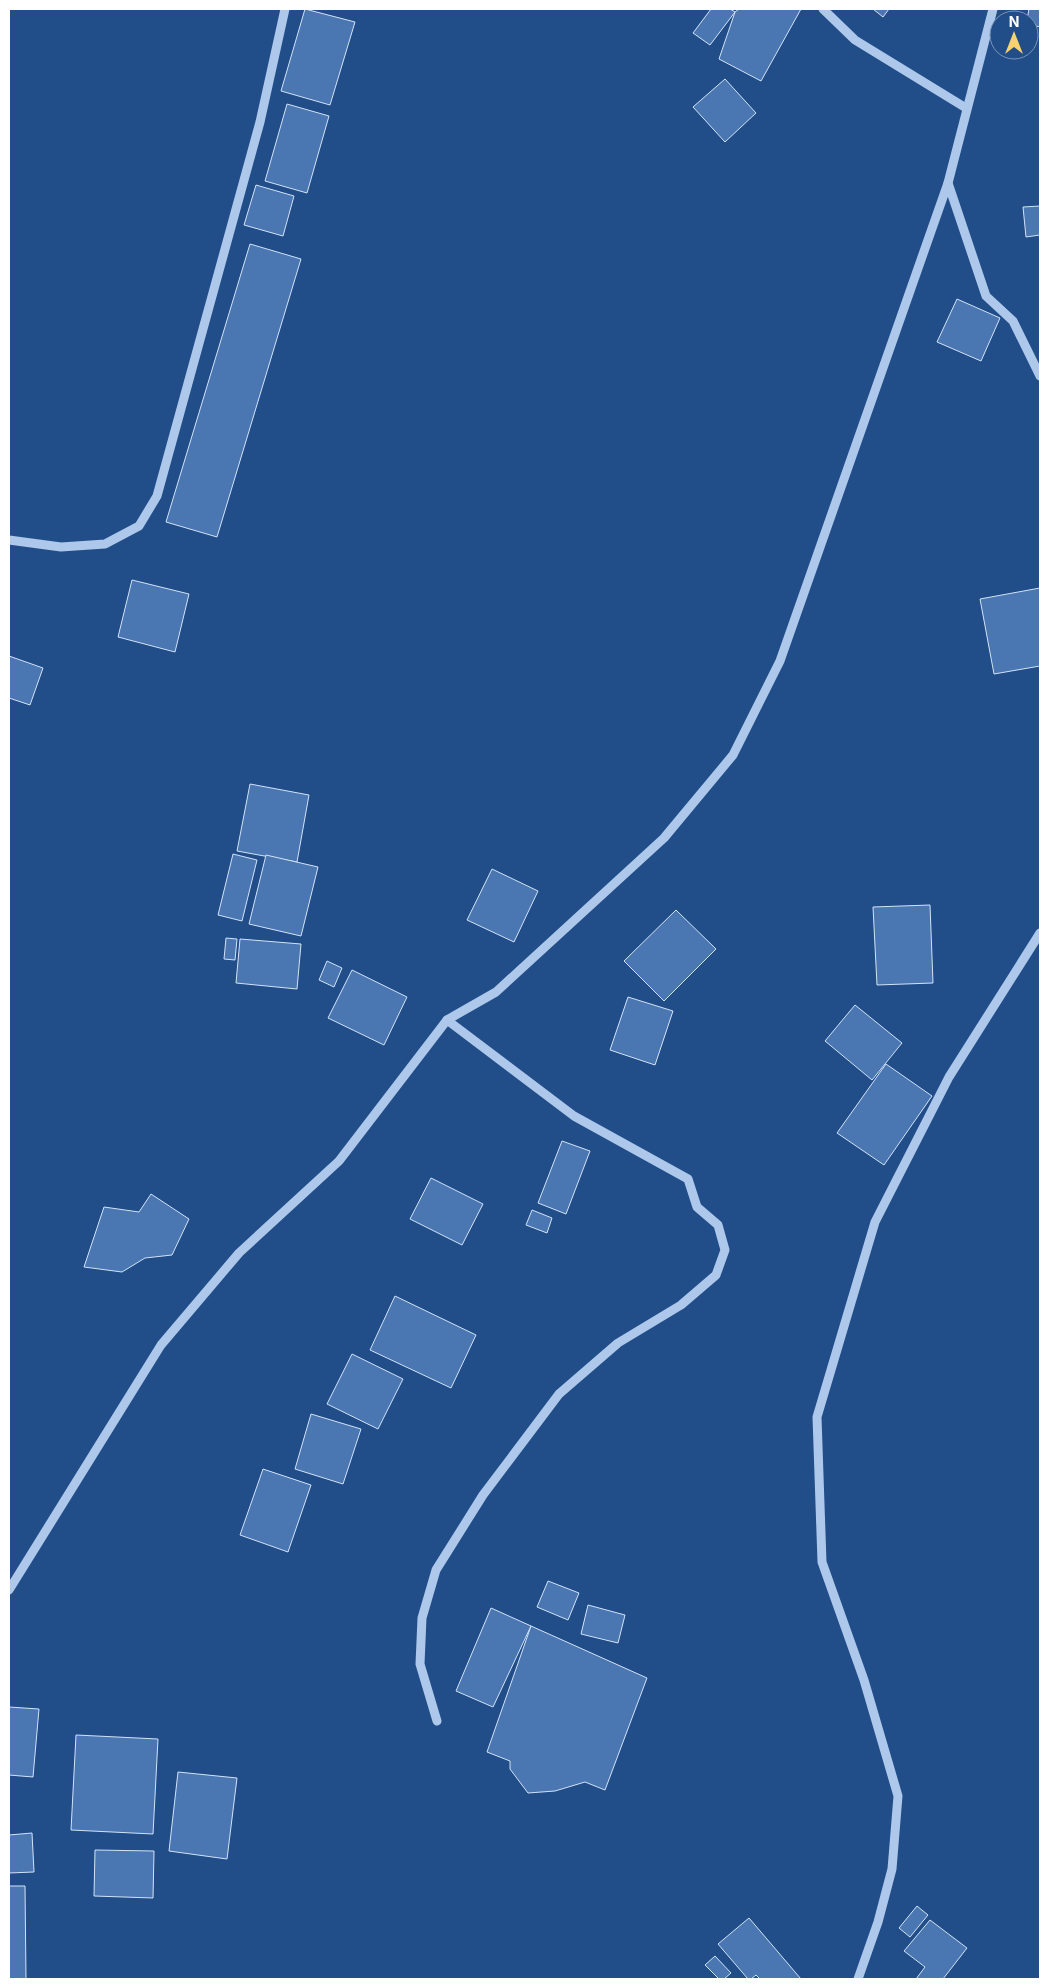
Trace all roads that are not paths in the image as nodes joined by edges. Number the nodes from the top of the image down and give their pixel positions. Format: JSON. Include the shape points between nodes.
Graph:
{"nodes":[{"id":1,"x":284,"y":9,"type":"edge"},
{"id":2,"x":823,"y":9,"type":"edge"},
{"id":3,"x":993,"y":9,"type":"edge"},
{"id":4,"x":966,"y":108,"type":"junction"},
{"id":5,"x":948,"y":184,"type":"junction"},
{"id":6,"x":1040,"y":376,"type":"edge"},
{"id":7,"x":9,"y":540,"type":"edge"},
{"id":8,"x":1040,"y":933,"type":"edge"},
{"id":9,"x":447,"y":1020,"type":"junction"},
{"id":10,"x":9,"y":1590,"type":"edge"},
{"id":11,"x":437,"y":1721,"type":"dead end"},
{"id":12,"x":858,"y":1979,"type":"edge"}],
"edges":[{"from":1,"to":7,"type":"street","via":[[260,122],[157,496],[139,526],[105,544],[61,547]]},
{"from":2,"to":4,"type":"street","via":[[855,40]]},
{"from":3,"to":4,"type":"street"},
{"from":4,"to":5,"type":"street"},
{"from":5,"to":6,"type":"street","via":[[986,296],[1012,321]]},
{"from":5,"to":9,"type":"street","via":[[780,661],[733,755],[657,845],[496,992]]},
{"from":8,"to":12,"type":"street","via":[[949,1077],[876,1222],[817,1417],[822,1562],[864,1680],[898,1796],[892,1869]]},
{"from":9,"to":10,"type":"street","via":[[339,1160],[239,1253],[161,1345]]},
{"from":9,"to":11,"type":"street","via":[[574,1116],[688,1179],[697,1207],[718,1226],[725,1250],[716,1275],[680,1305],[618,1343],[559,1394],[482,1495],[436,1570],[422,1618],[420,1664]]}]}
